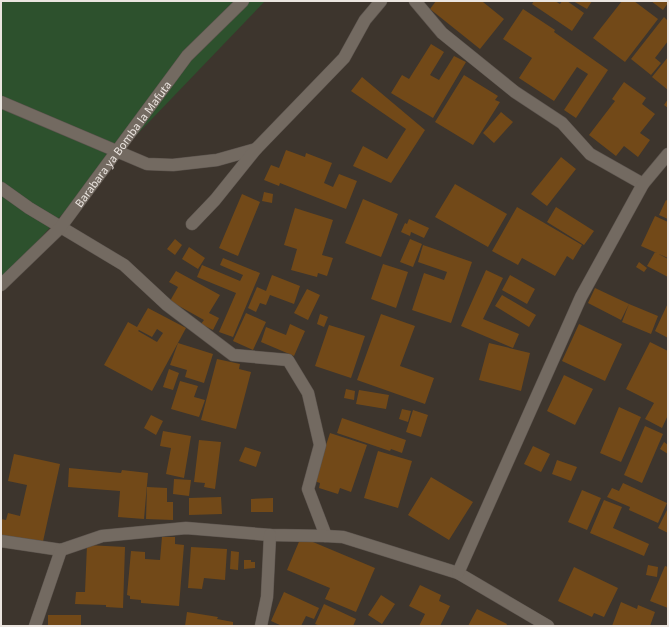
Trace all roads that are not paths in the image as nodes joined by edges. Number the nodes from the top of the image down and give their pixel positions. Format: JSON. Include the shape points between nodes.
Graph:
{"nodes":[{"id":1,"x":243,"y":1,"type":"edge"},
{"id":2,"x":380,"y":1,"type":"edge"},
{"id":3,"x":415,"y":1,"type":"edge"},
{"id":4,"x":1,"y":102,"type":"edge"},
{"id":5,"x":256,"y":149,"type":"junction"},
{"id":6,"x":117,"y":151,"type":"junction"},
{"id":7,"x":668,"y":154,"type":"edge"},
{"id":8,"x":643,"y":184,"type":"junction"},
{"id":9,"x":1,"y":188,"type":"edge"},
{"id":10,"x":192,"y":224,"type":"dead end"},
{"id":11,"x":60,"y":228,"type":"junction"},
{"id":12,"x":4,"y":282,"type":"edge"},
{"id":13,"x":1,"y":292,"type":"edge"},
{"id":14,"x":270,"y":535,"type":"junction"},
{"id":15,"x":326,"y":536,"type":"junction"},
{"id":16,"x":1,"y":541,"type":"edge"},
{"id":17,"x":61,"y":550,"type":"junction"},
{"id":18,"x":458,"y":572,"type":"junction"},
{"id":19,"x":35,"y":626,"type":"edge"},
{"id":20,"x":261,"y":626,"type":"edge"},
{"id":21,"x":548,"y":626,"type":"edge"}],
"edges":[{"from":1,"to":6,"type":"street","name":"Barabara ya Bomba la Mafuta","via":[[186,56]]},
{"from":2,"to":5,"type":"street","via":[[365,20],[344,58]]},
{"from":3,"to":8,"type":"street","via":[[442,33],[515,92],[562,122],[590,154]]},
{"from":4,"to":6,"type":"street"},
{"from":5,"to":6,"type":"street","via":[[217,160],[173,165],[147,164]]},
{"from":5,"to":10,"type":"street"},
{"from":6,"to":11,"type":"street","name":"Barabara ya Bomba la Mafuta"},
{"from":7,"to":8,"type":"street"},
{"from":8,"to":18,"type":"street","via":[[581,297]]},
{"from":9,"to":11,"type":"street"},
{"from":11,"to":12,"type":"street","name":"Barabara ya Bomba la Mafuta"},
{"from":11,"to":15,"type":"street","via":[[124,265],[167,305],[233,355],[288,360],[308,393],[320,445],[308,489]]},
{"from":12,"to":13,"type":"street"},
{"from":14,"to":15,"type":"street"},
{"from":14,"to":17,"type":"street","via":[[186,528],[102,536]]},
{"from":14,"to":20,"type":"street","via":[[267,597]]},
{"from":15,"to":18,"type":"street","via":[[343,537]]},
{"from":16,"to":17,"type":"street"},
{"from":17,"to":19,"type":"street"},
{"from":18,"to":21,"type":"street"}]}
